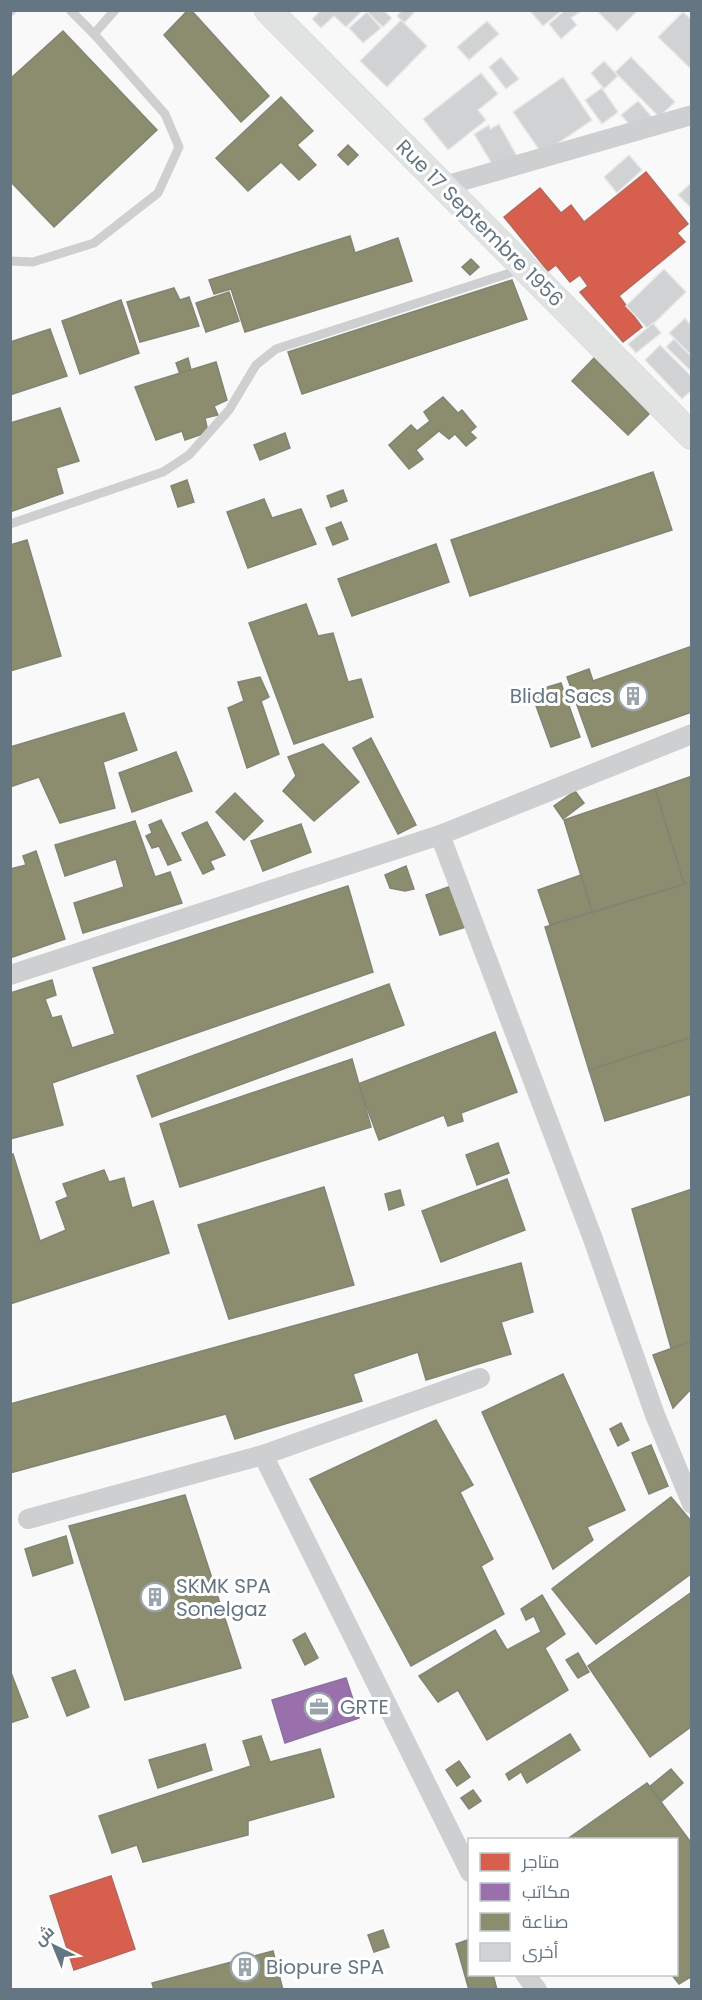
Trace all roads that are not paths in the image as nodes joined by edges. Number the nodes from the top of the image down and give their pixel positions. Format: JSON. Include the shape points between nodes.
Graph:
{"nodes":[{"id":1,"x":70,"y":10,"type":"edge"},
{"id":2,"x":115,"y":10,"type":"edge"},
{"id":3,"x":268,"y":10,"type":"edge"},
{"id":4,"x":94,"y":34,"type":"junction"},
{"id":5,"x":692,"y":116,"type":"edge"},
{"id":6,"x":444,"y":186,"type":"junction"},
{"id":7,"x":10,"y":261,"type":"edge"},
{"id":8,"x":525,"y":268,"type":"junction"},
{"id":9,"x":692,"y":436,"type":"edge"},
{"id":10,"x":10,"y":524,"type":"edge"},
{"id":11,"x":692,"y":734,"type":"edge"},
{"id":12,"x":440,"y":835,"type":"junction"},
{"id":13,"x":10,"y":975,"type":"edge"},
{"id":14,"x":480,"y":1378,"type":"dead end"},
{"id":15,"x":263,"y":1455,"type":"junction"},
{"id":16,"x":692,"y":1504,"type":"edge"},
{"id":17,"x":28,"y":1519,"type":"dead end"},
{"id":18,"x":468,"y":1868,"type":"edge"},
{"id":19,"x":527,"y":1976,"type":"edge"},
{"id":20,"x":537,"y":1989,"type":"edge"}],
"edges":[{"from":1,"to":4,"type":"lane"},
{"from":2,"to":4,"type":"lane"},
{"from":3,"to":6,"type":"main road","name":"Rue 17 Septembre 1956"},
{"from":4,"to":7,"type":"lane","via":[[165,114],[179,147],[158,193],[94,243],[33,262]]},
{"from":5,"to":6,"type":"street"},
{"from":6,"to":8,"type":"main road","name":"Rue 17 Septembre 1956"},
{"from":8,"to":9,"type":"main road","name":"Rue 17 Septembre 1956"},
{"from":8,"to":10,"type":"lane","via":[[276,349],[256,365],[229,410],[189,455],[163,472]]},
{"from":11,"to":12,"type":"street"},
{"from":12,"to":13,"type":"street"},
{"from":12,"to":16,"type":"street","via":[[593,1239],[655,1415]]},
{"from":14,"to":15,"type":"street"},
{"from":15,"to":17,"type":"street"},
{"from":15,"to":18,"type":"street"},
{"from":19,"to":20,"type":"street"}]}
